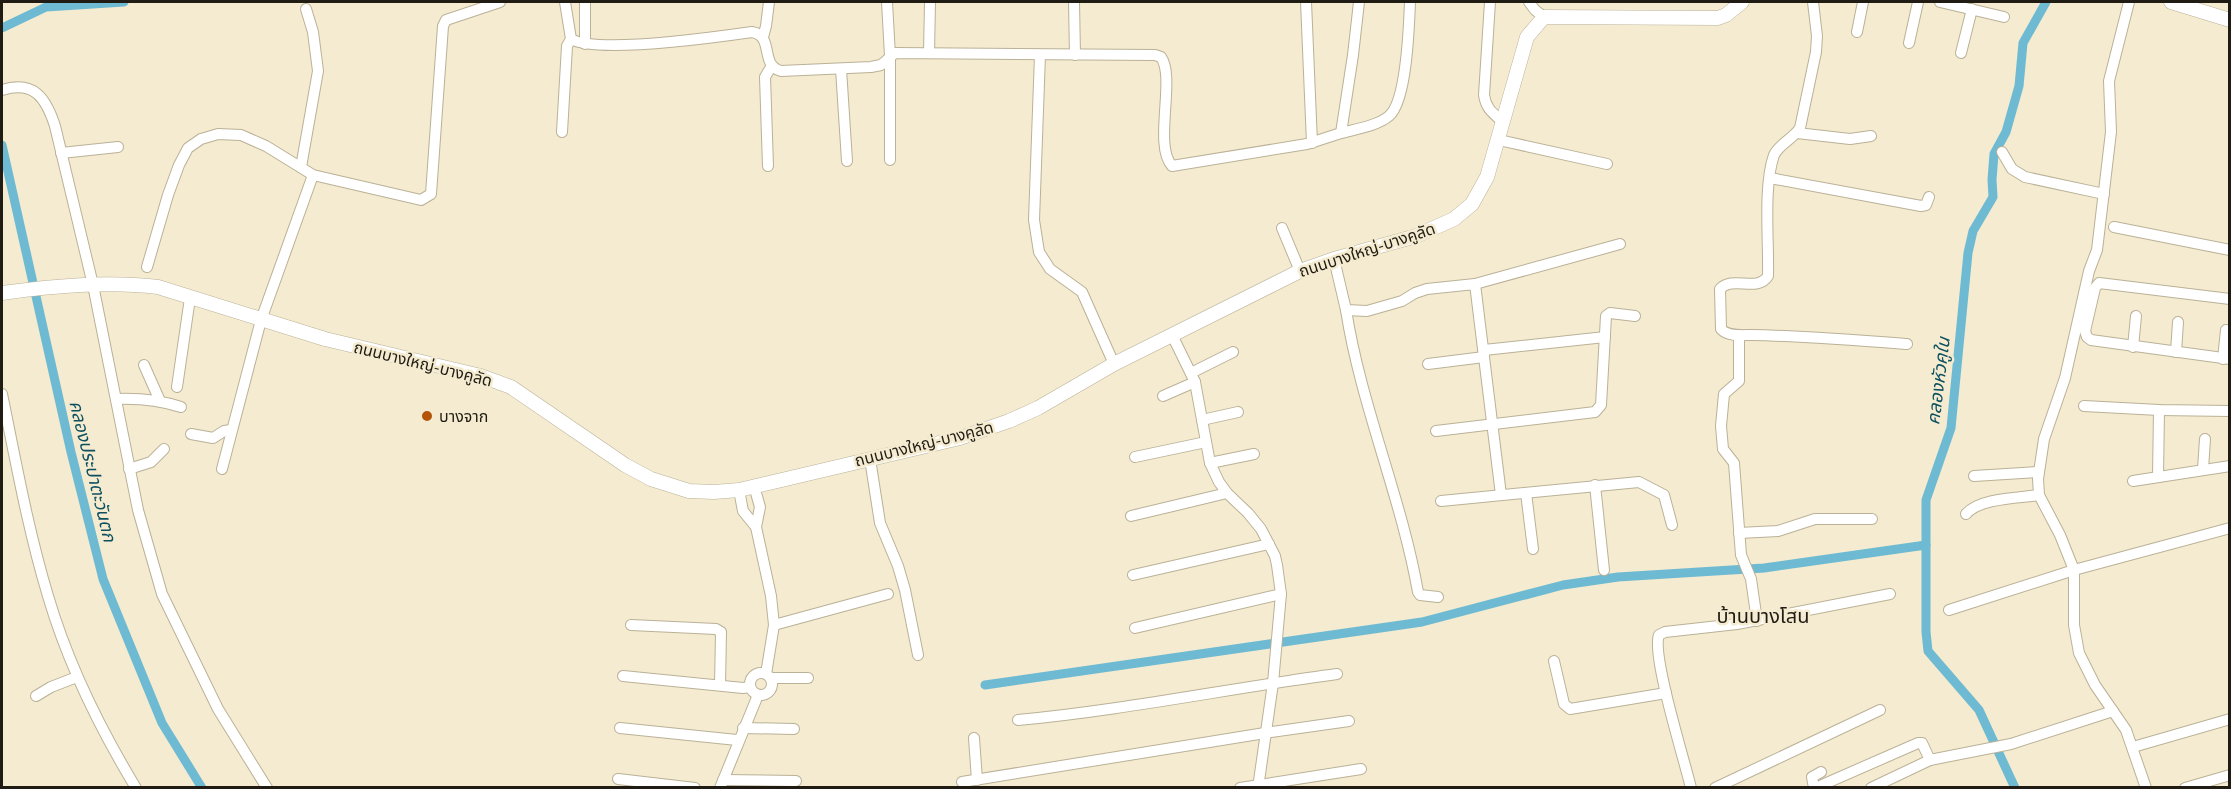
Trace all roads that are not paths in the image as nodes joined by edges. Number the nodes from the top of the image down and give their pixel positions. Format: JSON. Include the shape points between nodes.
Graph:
{"nodes":[{"id":1,"x":500,"y":2,"type":"edge"},
{"id":2,"x":565,"y":2,"type":"edge"},
{"id":3,"x":585,"y":2,"type":"edge"},
{"id":4,"x":769,"y":2,"type":"edge"},
{"id":5,"x":887,"y":2,"type":"edge"},
{"id":6,"x":930,"y":2,"type":"edge"},
{"id":7,"x":1074,"y":2,"type":"edge"},
{"id":8,"x":1306,"y":2,"type":"edge"},
{"id":9,"x":1359,"y":2,"type":"edge"},
{"id":10,"x":1410,"y":2,"type":"edge"},
{"id":11,"x":1490,"y":2,"type":"edge"},
{"id":12,"x":1529,"y":2,"type":"edge"},
{"id":13,"x":1742,"y":2,"type":"edge"},
{"id":14,"x":1814,"y":2,"type":"edge"},
{"id":15,"x":1863,"y":2,"type":"edge"},
{"id":16,"x":1918,"y":2,"type":"edge"},
{"id":17,"x":1940,"y":2,"type":"edge"},
{"id":18,"x":2129,"y":2,"type":"edge"},
{"id":19,"x":2172,"y":2,"type":"edge"},
{"id":20,"x":306,"y":9,"type":"dead end"},
{"id":21,"x":1972,"y":9,"type":"junction"},
{"id":22,"x":1544,"y":17,"type":"junction"},
{"id":23,"x":2004,"y":17,"type":"dead end"},
{"id":24,"x":2229,"y":20,"type":"edge"},
{"id":25,"x":1857,"y":32,"type":"dead end"},
{"id":26,"x":762,"y":37,"type":"junction"},
{"id":27,"x":571,"y":39,"type":"junction"},
{"id":28,"x":1909,"y":43,"type":"dead end"},
{"id":29,"x":585,"y":44,"type":"junction"},
{"id":30,"x":929,"y":53,"type":"junction"},
{"id":31,"x":1961,"y":53,"type":"dead end"},
{"id":32,"x":1040,"y":55,"type":"junction"},
{"id":33,"x":1075,"y":55,"type":"junction"},
{"id":34,"x":890,"y":56,"type":"junction"},
{"id":35,"x":771,"y":67,"type":"junction"},
{"id":36,"x":842,"y":69,"type":"junction"},
{"id":37,"x":2,"y":90,"type":"edge"},
{"id":38,"x":1503,"y":122,"type":"junction"},
{"id":39,"x":562,"y":132,"type":"dead end"},
{"id":40,"x":1797,"y":133,"type":"junction"},
{"id":41,"x":1341,"y":134,"type":"junction"},
{"id":42,"x":1871,"y":136,"type":"dead end"},
{"id":43,"x":1498,"y":140,"type":"junction"},
{"id":44,"x":1312,"y":142,"type":"junction"},
{"id":45,"x":118,"y":147,"type":"dead end"},
{"id":46,"x":2002,"y":152,"type":"dead end"},
{"id":47,"x":61,"y":153,"type":"junction"},
{"id":48,"x":847,"y":160,"type":"dead end"},
{"id":49,"x":890,"y":160,"type":"dead end"},
{"id":50,"x":1607,"y":164,"type":"dead end"},
{"id":51,"x":768,"y":166,"type":"dead end"},
{"id":52,"x":302,"y":167,"type":"junction"},
{"id":53,"x":313,"y":175,"type":"junction"},
{"id":54,"x":1770,"y":178,"type":"junction"},
{"id":55,"x":2104,"y":194,"type":"junction"},
{"id":56,"x":1929,"y":197,"type":"dead end"},
{"id":57,"x":2114,"y":227,"type":"dead end"},
{"id":58,"x":1282,"y":228,"type":"dead end"},
{"id":59,"x":1620,"y":244,"type":"dead end"},
{"id":60,"x":2229,"y":250,"type":"edge"},
{"id":61,"x":1334,"y":259,"type":"junction"},
{"id":62,"x":1300,"y":271,"type":"junction"},
{"id":63,"x":144,"y":276,"type":"junction"},
{"id":64,"x":1475,"y":284,"type":"junction"},
{"id":65,"x":93,"y":285,"type":"junction"},
{"id":66,"x":2,"y":293,"type":"edge"},
{"id":67,"x":190,"y":298,"type":"junction"},
{"id":68,"x":2229,"y":299,"type":"edge"},
{"id":69,"x":1346,"y":310,"type":"junction"},
{"id":70,"x":2136,"y":315,"type":"dead end"},
{"id":71,"x":1635,"y":316,"type":"dead end"},
{"id":72,"x":261,"y":320,"type":"junction"},
{"id":73,"x":2178,"y":322,"type":"dead end"},
{"id":74,"x":2226,"y":330,"type":"dead end"},
{"id":75,"x":1739,"y":334,"type":"junction"},
{"id":76,"x":1172,"y":335,"type":"junction"},
{"id":77,"x":1605,"y":337,"type":"junction"},
{"id":78,"x":1907,"y":344,"type":"dead end"},
{"id":79,"x":2133,"y":347,"type":"junction"},
{"id":80,"x":1233,"y":352,"type":"dead end"},
{"id":81,"x":2176,"y":352,"type":"junction"},
{"id":82,"x":1484,"y":354,"type":"junction"},
{"id":83,"x":2226,"y":359,"type":"edge"},
{"id":84,"x":1114,"y":364,"type":"junction"},
{"id":85,"x":1428,"y":364,"type":"dead end"},
{"id":86,"x":144,"y":365,"type":"dead end"},
{"id":87,"x":1193,"y":377,"type":"junction"},
{"id":88,"x":177,"y":387,"type":"dead end"},
{"id":89,"x":2,"y":394,"type":"edge"},
{"id":90,"x":1163,"y":396,"type":"dead end"},
{"id":91,"x":116,"y":399,"type":"junction"},
{"id":92,"x":160,"y":401,"type":"junction"},
{"id":93,"x":2084,"y":406,"type":"dead end"},
{"id":94,"x":181,"y":407,"type":"dead end"},
{"id":95,"x":2159,"y":410,"type":"junction"},
{"id":96,"x":2229,"y":411,"type":"edge"},
{"id":97,"x":1238,"y":412,"type":"dead end"},
{"id":98,"x":4,"y":415,"type":"edge"},
{"id":99,"x":1202,"y":420,"type":"junction"},
{"id":100,"x":1492,"y":425,"type":"junction"},
{"id":101,"x":231,"y":430,"type":"junction"},
{"id":102,"x":1436,"y":430,"type":"dead end"},
{"id":103,"x":191,"y":434,"type":"dead end"},
{"id":104,"x":2205,"y":439,"type":"dead end"},
{"id":105,"x":1206,"y":442,"type":"junction"},
{"id":106,"x":164,"y":449,"type":"dead end"},
{"id":107,"x":1254,"y":454,"type":"dead end"},
{"id":108,"x":1135,"y":457,"type":"dead end"},
{"id":109,"x":870,"y":459,"type":"junction"},
{"id":110,"x":1210,"y":463,"type":"junction"},
{"id":111,"x":2229,"y":466,"type":"edge"},
{"id":112,"x":129,"y":469,"type":"junction"},
{"id":113,"x":222,"y":469,"type":"dead end"},
{"id":114,"x":2203,"y":470,"type":"junction"},
{"id":115,"x":2038,"y":472,"type":"junction"},
{"id":116,"x":1974,"y":476,"type":"dead end"},
{"id":117,"x":2158,"y":477,"type":"junction"},
{"id":118,"x":2133,"y":481,"type":"dead end"},
{"id":119,"x":1595,"y":485,"type":"junction"},
{"id":120,"x":754,"y":486,"type":"junction"},
{"id":121,"x":740,"y":490,"type":"junction"},
{"id":122,"x":1227,"y":493,"type":"junction"},
{"id":123,"x":1526,"y":493,"type":"junction"},
{"id":124,"x":1501,"y":495,"type":"junction"},
{"id":125,"x":2039,"y":495,"type":"junction"},
{"id":126,"x":1441,"y":501,"type":"dead end"},
{"id":127,"x":1966,"y":514,"type":"dead end"},
{"id":128,"x":1131,"y":516,"type":"dead end"},
{"id":129,"x":1872,"y":519,"type":"dead end"},
{"id":130,"x":1672,"y":525,"type":"dead end"},
{"id":131,"x":756,"y":527,"type":"junction"},
{"id":132,"x":2229,"y":528,"type":"edge"},
{"id":133,"x":1739,"y":533,"type":"junction"},
{"id":134,"x":1269,"y":544,"type":"junction"},
{"id":135,"x":1533,"y":549,"type":"dead end"},
{"id":136,"x":1604,"y":570,"type":"dead end"},
{"id":137,"x":2074,"y":570,"type":"junction"},
{"id":138,"x":1133,"y":575,"type":"dead end"},
{"id":139,"x":888,"y":594,"type":"dead end"},
{"id":140,"x":1281,"y":594,"type":"junction"},
{"id":141,"x":1890,"y":594,"type":"dead end"},
{"id":142,"x":1438,"y":597,"type":"dead end"},
{"id":143,"x":1949,"y":610,"type":"dead end"},
{"id":144,"x":1757,"y":621,"type":"junction"},
{"id":145,"x":774,"y":625,"type":"junction"},
{"id":146,"x":631,"y":626,"type":"dead end"},
{"id":147,"x":1135,"y":628,"type":"dead end"},
{"id":148,"x":918,"y":655,"type":"dead end"},
{"id":149,"x":1554,"y":661,"type":"dead end"},
{"id":150,"x":1337,"y":674,"type":"dead end"},
{"id":151,"x":77,"y":676,"type":"junction"},
{"id":152,"x":623,"y":676,"type":"dead end"},
{"id":153,"x":769,"y":676,"type":"junction"},
{"id":154,"x":808,"y":678,"type":"dead end"},
{"id":155,"x":1273,"y":683,"type":"junction"},
{"id":156,"x":720,"y":685,"type":"junction"},
{"id":157,"x":754,"y":691,"type":"junction"},
{"id":158,"x":1666,"y":693,"type":"junction"},
{"id":159,"x":36,"y":696,"type":"dead end"},
{"id":160,"x":1880,"y":711,"type":"dead end"},
{"id":161,"x":2113,"y":711,"type":"junction"},
{"id":162,"x":2229,"y":719,"type":"edge"},
{"id":163,"x":1018,"y":720,"type":"dead end"},
{"id":164,"x":1349,"y":722,"type":"dead end"},
{"id":165,"x":620,"y":728,"type":"dead end"},
{"id":166,"x":743,"y":728,"type":"junction"},
{"id":167,"x":794,"y":729,"type":"dead end"},
{"id":168,"x":1265,"y":733,"type":"junction"},
{"id":169,"x":974,"y":738,"type":"dead end"},
{"id":170,"x":738,"y":740,"type":"junction"},
{"id":171,"x":2133,"y":747,"type":"junction"},
{"id":172,"x":1930,"y":760,"type":"junction"},
{"id":173,"x":1361,"y":769,"type":"dead end"},
{"id":174,"x":1821,"y":772,"type":"dead end"},
{"id":175,"x":2229,"y":775,"type":"edge"},
{"id":176,"x":618,"y":779,"type":"dead end"},
{"id":177,"x":977,"y":780,"type":"junction"},
{"id":178,"x":796,"y":781,"type":"dead end"},
{"id":179,"x":962,"y":782,"type":"dead end"},
{"id":180,"x":721,"y":784,"type":"edge"},
{"id":181,"x":1258,"y":786,"type":"edge"},
{"id":182,"x":1818,"y":786,"type":"edge"},
{"id":183,"x":136,"y":788,"type":"edge"},
{"id":184,"x":267,"y":788,"type":"edge"},
{"id":185,"x":695,"y":788,"type":"edge"},
{"id":186,"x":1240,"y":788,"type":"edge"},
{"id":187,"x":1691,"y":788,"type":"edge"},
{"id":188,"x":1715,"y":788,"type":"edge"},
{"id":189,"x":1871,"y":788,"type":"edge"},
{"id":190,"x":2146,"y":788,"type":"edge"},
{"id":191,"x":2185,"y":788,"type":"edge"}],
"edges":[{"from":1,"to":53,"type":"street","via":[[446,20],[431,194],[421,200]]},
{"from":2,"to":27,"type":"street"},
{"from":3,"to":29,"type":"street"},
{"from":4,"to":26,"type":"street"},
{"from":5,"to":34,"type":"street"},
{"from":6,"to":30,"type":"street"},
{"from":7,"to":33,"type":"street"},
{"from":8,"to":44,"type":"street"},
{"from":9,"to":41,"type":"street"},
{"from":10,"to":41,"type":"street","via":[[1408,42],[1396,105],[1380,122]]},
{"from":11,"to":38,"type":"street","via":[[1484,95],[1492,114]]},
{"from":12,"to":22,"type":"street"},
{"from":13,"to":22,"type":"street","via":[[1718,18]]},
{"from":14,"to":40,"type":"street","via":[[1816,52]]},
{"from":15,"to":25,"type":"street"},
{"from":16,"to":28,"type":"street"},
{"from":17,"to":21,"type":"street"},
{"from":18,"to":55,"type":"street","via":[[2109,81],[2111,120]]},
{"from":19,"to":24,"type":"street"},
{"from":20,"to":52,"type":"street","via":[[318,71]]},
{"from":21,"to":23,"type":"street"},
{"from":21,"to":31,"type":"street"},
{"from":22,"to":38,"type":"street","name":"ถนนบางใหญ่-บางคูลัด","via":[[1527,37]]},
{"from":26,"to":29,"type":"street","via":[[752,32],[640,44]]},
{"from":26,"to":35,"type":"street"},
{"from":27,"to":29,"type":"street"},
{"from":27,"to":39,"type":"street","via":[[567,46]]},
{"from":30,"to":32,"type":"street"},
{"from":30,"to":34,"type":"street"},
{"from":32,"to":33,"type":"street"},
{"from":32,"to":84,"type":"street","via":[[1034,220],[1039,252],[1050,269],[1082,292]]},
{"from":33,"to":44,"type":"street","via":[[1161,57],[1166,68],[1167,158],[1172,166]]},
{"from":34,"to":36,"type":"street","via":[[871,67]]},
{"from":34,"to":49,"type":"street"},
{"from":35,"to":36,"type":"street","via":[[780,71]]},
{"from":35,"to":51,"type":"street","via":[[765,77]]},
{"from":36,"to":48,"type":"street"},
{"from":37,"to":47,"type":"street","via":[[9,87],[38,92],[48,105]]},
{"from":38,"to":43,"type":"street","name":"ถนนบางใหญ่-บางคูลัด"},
{"from":40,"to":42,"type":"street","via":[[1850,139]]},
{"from":40,"to":54,"type":"street","via":[[1779,147]]},
{"from":41,"to":44,"type":"street"},
{"from":43,"to":50,"type":"street"},
{"from":43,"to":61,"type":"street","name":"ถนนบางใหญ่-บางคูลัด","via":[[1488,177],[1477,197],[1454,219],[1416,236]]},
{"from":45,"to":47,"type":"street"},
{"from":46,"to":55,"type":"street","via":[[2012,170],[2025,177]]},
{"from":47,"to":65,"type":"street"},
{"from":52,"to":53,"type":"street"},
{"from":52,"to":63,"type":"street","via":[[241,135],[218,134],[191,144],[179,165]]},
{"from":53,"to":72,"type":"street"},
{"from":54,"to":56,"type":"street","via":[[1921,206],[1926,205]]},
{"from":54,"to":75,"type":"street","via":[[1768,276],[1758,285],[1731,284],[1720,289],[1721,329]]},
{"from":55,"to":115,"type":"street","via":[[2097,250]]},
{"from":57,"to":60,"type":"street"},
{"from":58,"to":62,"type":"street"},
{"from":59,"to":64,"type":"street"},
{"from":61,"to":62,"type":"street","name":"ถนนบางใหญ่-บางคูลัด"},
{"from":61,"to":69,"type":"street"},
{"from":62,"to":76,"type":"street","name":"ถนนบางใหญ่-บางคูลัด"},
{"from":63,"to":65,"type":"street","name":"ถนนบางใหญ่-บางคูลัด"},
{"from":63,"to":67,"type":"street","name":"ถนนบางใหญ่-บางคูลัด"},
{"from":64,"to":69,"type":"street","via":[[1427,290],[1402,302],[1366,311]]},
{"from":64,"to":82,"type":"street"},
{"from":65,"to":66,"type":"street","name":"ถนนบางใหญ่-บางคูลัด"},
{"from":65,"to":91,"type":"street"},
{"from":67,"to":72,"type":"street","name":"ถนนบางใหญ่-บางคูลัด"},
{"from":67,"to":88,"type":"street"},
{"from":68,"to":79,"type":"street","via":[[2099,284],[2085,331],[2087,338]]},
{"from":69,"to":142,"type":"street","via":[[1352,349],[1418,592]]},
{"from":70,"to":79,"type":"street"},
{"from":71,"to":77,"type":"street","via":[[1608,314]]},
{"from":72,"to":101,"type":"street"},
{"from":72,"to":121,"type":"street","name":"ถนนบางใหญ่-บางคูลัด","via":[[481,376],[511,387],[625,465],[670,487],[689,491]]},
{"from":73,"to":81,"type":"street"},
{"from":74,"to":83,"type":"street"},
{"from":75,"to":78,"type":"street"},
{"from":75,"to":133,"type":"street","via":[[1739,381],[1724,394],[1721,426],[1723,449],[1734,463]]},
{"from":76,"to":84,"type":"street","name":"ถนนบางใหญ่-บางคูลัด"},
{"from":76,"to":87,"type":"street"},
{"from":77,"to":82,"type":"street"},
{"from":77,"to":100,"type":"street","via":[[1599,410]]},
{"from":79,"to":81,"type":"street"},
{"from":80,"to":87,"type":"street"},
{"from":81,"to":83,"type":"street"},
{"from":82,"to":85,"type":"street"},
{"from":82,"to":100,"type":"street"},
{"from":84,"to":109,"type":"street","name":"ถนนบางใหญ่-บางคูลัด","via":[[1009,421],[960,438]]},
{"from":86,"to":92,"type":"street"},
{"from":87,"to":90,"type":"street"},
{"from":87,"to":99,"type":"street"},
{"from":89,"to":98,"type":"street"},
{"from":91,"to":92,"type":"street"},
{"from":91,"to":112,"type":"street"},
{"from":92,"to":94,"type":"street"},
{"from":93,"to":95,"type":"street"},
{"from":95,"to":96,"type":"street"},
{"from":95,"to":117,"type":"street"},
{"from":97,"to":99,"type":"street"},
{"from":98,"to":151,"type":"street","via":[[48,597]]},
{"from":99,"to":105,"type":"street"},
{"from":100,"to":102,"type":"street"},
{"from":100,"to":124,"type":"street"},
{"from":101,"to":103,"type":"street","via":[[213,438]]},
{"from":101,"to":113,"type":"street"},
{"from":104,"to":114,"type":"street"},
{"from":105,"to":108,"type":"street"},
{"from":105,"to":110,"type":"street"},
{"from":106,"to":112,"type":"street","via":[[151,462]]},
{"from":107,"to":110,"type":"street"},
{"from":109,"to":120,"type":"street","name":"ถนนบางใหญ่-บางคูลัด"},
{"from":109,"to":148,"type":"street","via":[[880,523],[905,590]]},
{"from":110,"to":122,"type":"street"},
{"from":111,"to":114,"type":"street"},
{"from":112,"to":184,"type":"street","via":[[162,594],[218,709]]},
{"from":114,"to":117,"type":"street"},
{"from":115,"to":116,"type":"street"},
{"from":115,"to":125,"type":"street"},
{"from":117,"to":118,"type":"street"},
{"from":119,"to":123,"type":"street"},
{"from":119,"to":130,"type":"street","via":[[1642,483],[1664,495]]},
{"from":119,"to":136,"type":"street"},
{"from":120,"to":121,"type":"street","name":"ถนนบางใหญ่-บางคูลัด"},
{"from":120,"to":131,"type":"street","via":[[759,507]]},
{"from":121,"to":131,"type":"street","via":[[744,511]]},
{"from":122,"to":128,"type":"street"},
{"from":122,"to":134,"type":"street","via":[[1248,513]]},
{"from":123,"to":124,"type":"street"},
{"from":123,"to":135,"type":"street"},
{"from":124,"to":126,"type":"street"},
{"from":125,"to":127,"type":"street","via":[[1981,505]]},
{"from":125,"to":137,"type":"street"},
{"from":129,"to":133,"type":"street","via":[[1815,519],[1779,531]]},
{"from":131,"to":145,"type":"street"},
{"from":132,"to":137,"type":"street"},
{"from":133,"to":144,"type":"street"},
{"from":134,"to":138,"type":"street"},
{"from":134,"to":140,"type":"street","via":[[1275,556]]},
{"from":137,"to":143,"type":"street"},
{"from":137,"to":161,"type":"street","via":[[2075,640],[2083,663]]},
{"from":139,"to":145,"type":"street"},
{"from":140,"to":147,"type":"street"},
{"from":140,"to":155,"type":"street"},
{"from":141,"to":144,"type":"street"},
{"from":144,"to":158,"type":"street","via":[[1662,633],[1657,645]]},
{"from":145,"to":153,"type":"street"},
{"from":146,"to":156,"type":"street","via":[[721,632]]},
{"from":149,"to":158,"type":"street","via":[[1564,704],[1570,709]]},
{"from":150,"to":155,"type":"street"},
{"from":151,"to":159,"type":"street"},
{"from":151,"to":183,"type":"street"},
{"from":152,"to":156,"type":"street"},
{"from":153,"to":154,"type":"street"},
{"from":153,"to":157,"type":"street","via":[[770,691],[762,695]]},
{"from":153,"to":157,"type":"street","via":[[759,672],[752,676]]},
{"from":155,"to":163,"type":"street","via":[[1081,714]]},
{"from":155,"to":168,"type":"street"},
{"from":156,"to":157,"type":"street"},
{"from":157,"to":166,"type":"street"},
{"from":158,"to":187,"type":"street"},
{"from":160,"to":188,"type":"street"},
{"from":161,"to":171,"type":"street"},
{"from":161,"to":172,"type":"street","via":[[2011,744]]},
{"from":162,"to":171,"type":"street"},
{"from":164,"to":168,"type":"street"},
{"from":165,"to":170,"type":"street"},
{"from":166,"to":167,"type":"street"},
{"from":166,"to":170,"type":"street"},
{"from":168,"to":177,"type":"street"},
{"from":168,"to":181,"type":"street"},
{"from":169,"to":177,"type":"street"},
{"from":170,"to":180,"type":"street"},
{"from":171,"to":190,"type":"street"},
{"from":172,"to":182,"type":"street","via":[[1922,743],[1918,743]]},
{"from":172,"to":189,"type":"street"},
{"from":173,"to":181,"type":"street"},
{"from":174,"to":182,"type":"street","via":[[1812,777]]},
{"from":175,"to":191,"type":"street"},
{"from":176,"to":185,"type":"street"},
{"from":177,"to":179,"type":"street"},
{"from":178,"to":180,"type":"street"},
{"from":181,"to":186,"type":"street"}]}
